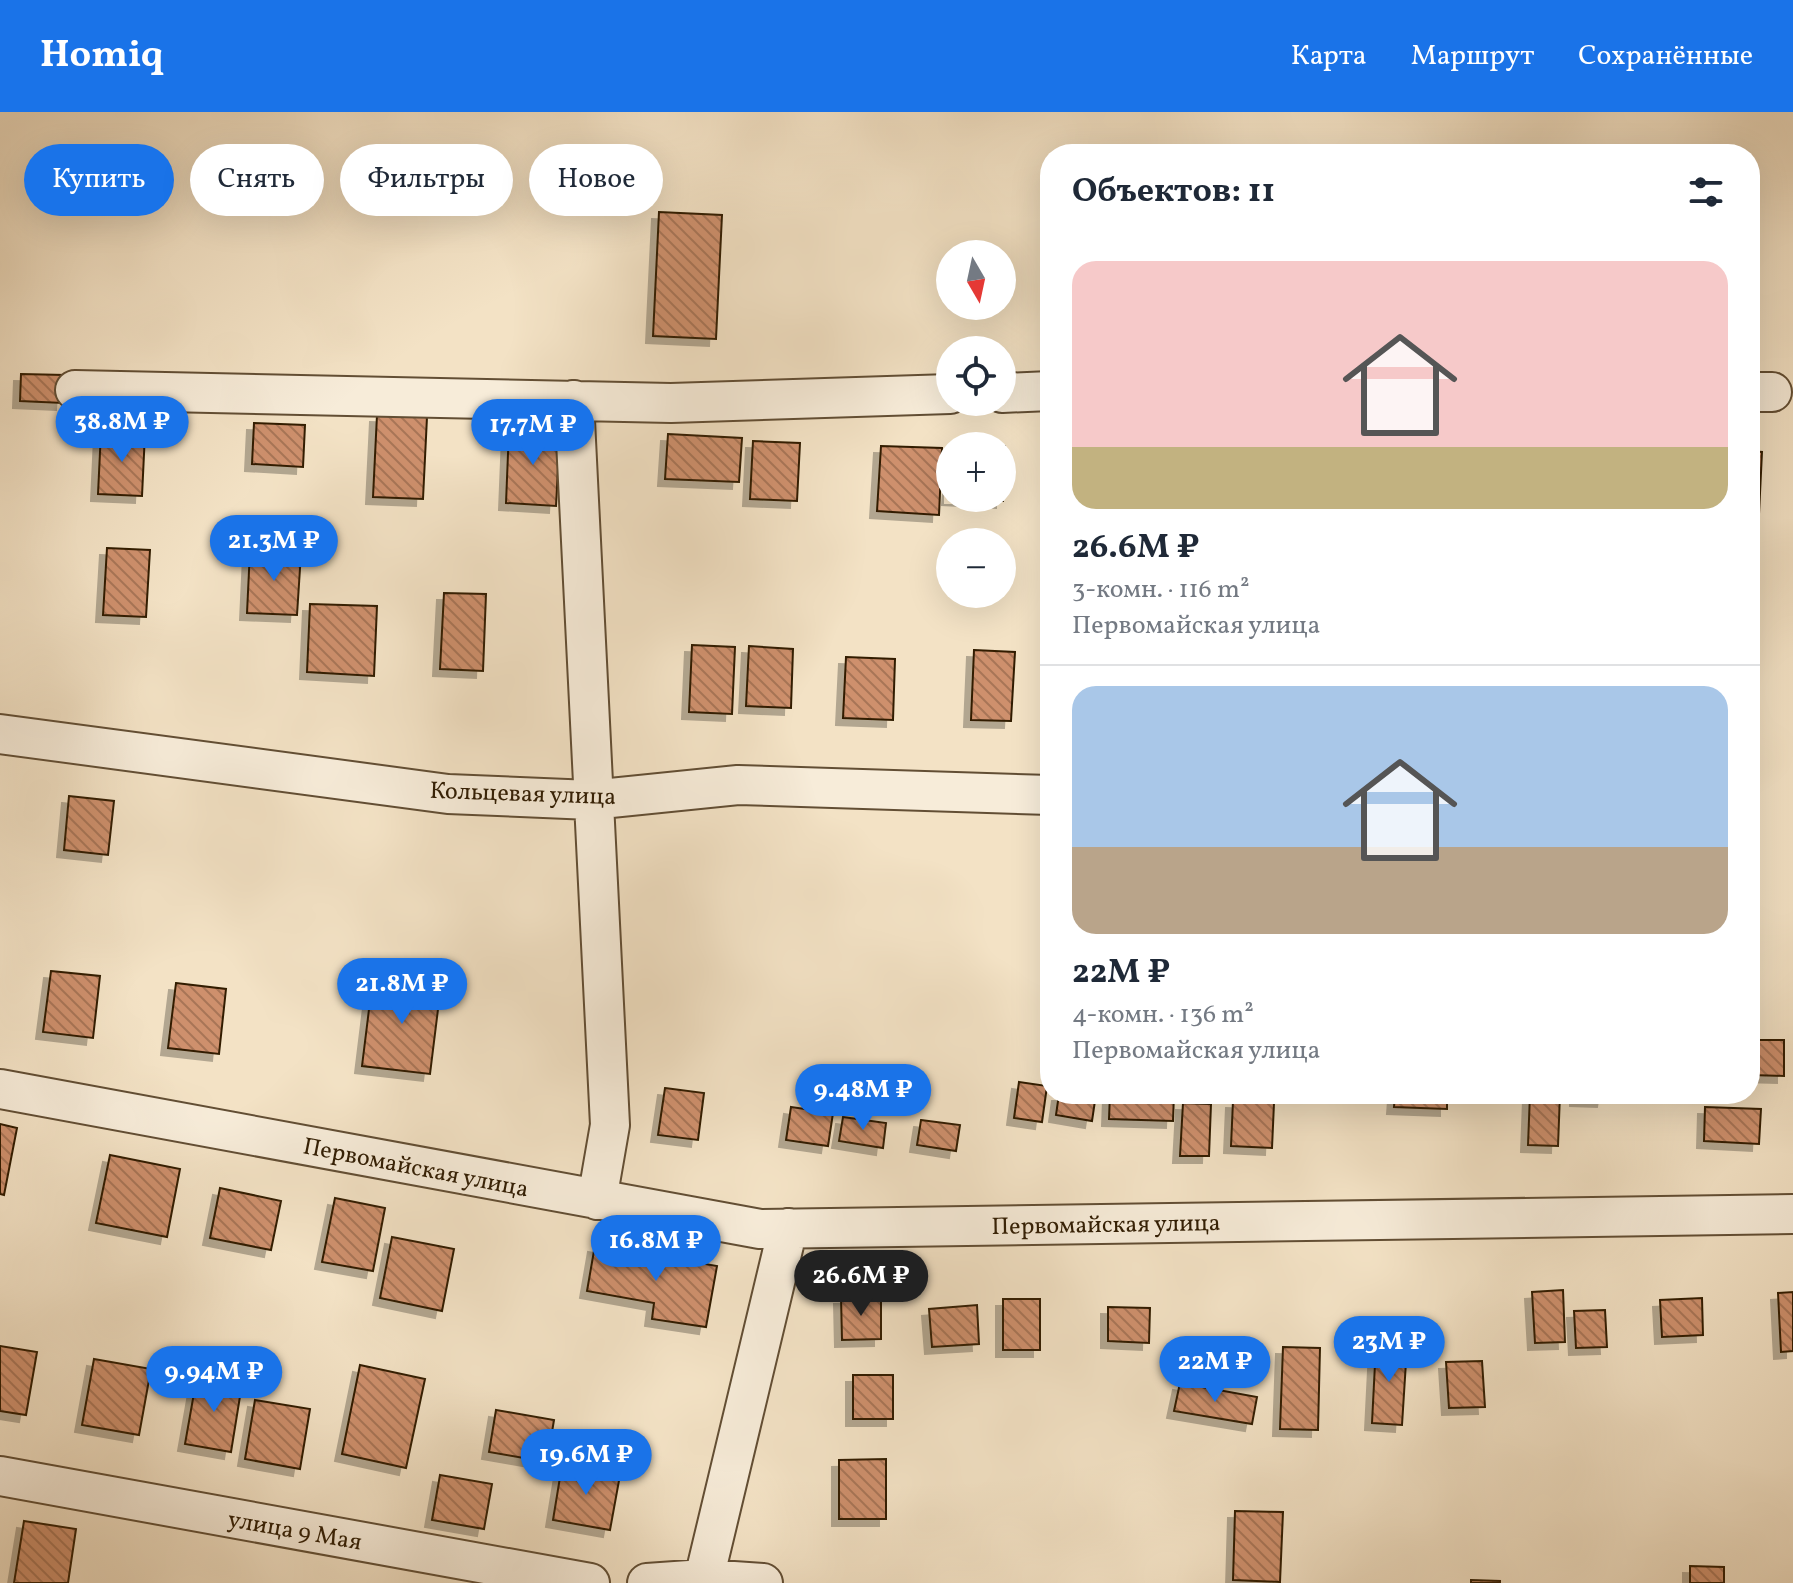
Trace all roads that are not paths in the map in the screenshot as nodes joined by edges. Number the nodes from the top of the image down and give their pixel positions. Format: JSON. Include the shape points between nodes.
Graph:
{"nodes":[{"id":1,"x":75,"y":390,"type":"dead end"},
{"id":2,"x":1040,"y":391,"type":"edge"},
{"id":3,"x":1016,"y":392,"type":"edge"},
{"id":4,"x":936,"y":394,"type":"edge"},
{"id":5,"x":574,"y":400,"type":"junction"},
{"id":6,"x":0,"y":734,"type":"edge"},
{"id":7,"x":1040,"y":795,"type":"edge"},
{"id":8,"x":591,"y":800,"type":"junction"},
{"id":9,"x":0,"y":1089,"type":"edge"},
{"id":10,"x":597,"y":1200,"type":"junction"},
{"id":11,"x":1793,"y":1214,"type":"edge"},
{"id":12,"x":788,"y":1228,"type":"junction"},
{"id":13,"x":0,"y":1476,"type":"edge"},
{"id":14,"x":704,"y":1581,"type":"edge"},
{"id":15,"x":590,"y":1583,"type":"edge"},
{"id":16,"x":647,"y":1583,"type":"edge"},
{"id":17,"x":763,"y":1583,"type":"edge"}],
"edges":[{"from":1,"to":5,"type":"street"},
{"from":2,"to":3,"type":"street"},
{"from":4,"to":5,"type":"street","via":[[671,403]]},
{"from":5,"to":8,"type":"street"},
{"from":6,"to":8,"type":"street","name":"Кольцевая улица","via":[[448,794]]},
{"from":7,"to":8,"type":"street","name":"Кольцевая улица","via":[[738,785]]},
{"from":8,"to":10,"type":"street","via":[[610,1125]]},
{"from":9,"to":10,"type":"street","name":"Первомайская улица"},
{"from":10,"to":12,"type":"street","name":"Первомайская улица","via":[[760,1229]]},
{"from":11,"to":12,"type":"street","name":"Первомайская улица"},
{"from":12,"to":14,"type":"street"},
{"from":13,"to":15,"type":"street","name":"улица 9 Мая"},
{"from":14,"to":16,"type":"street"},
{"from":14,"to":17,"type":"street"}]}
